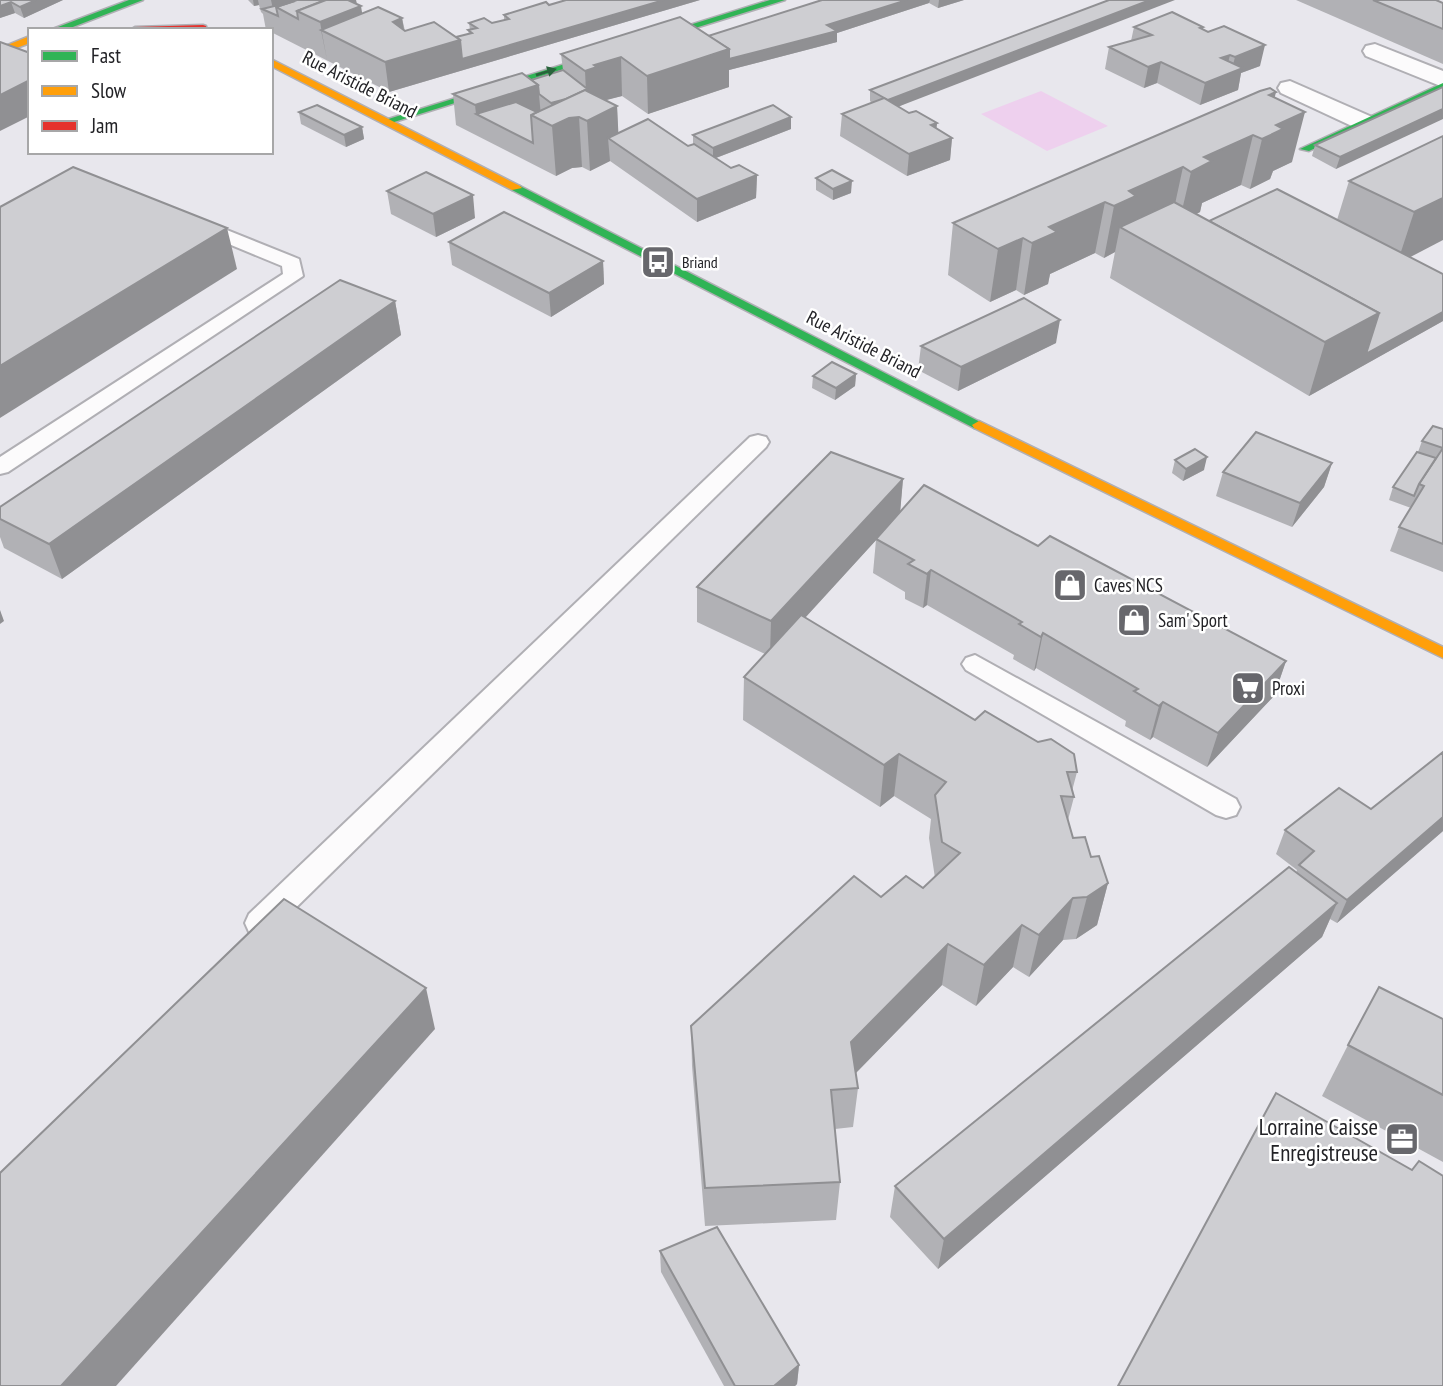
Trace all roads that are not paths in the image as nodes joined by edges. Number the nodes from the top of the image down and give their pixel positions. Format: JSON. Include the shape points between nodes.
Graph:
{"nodes":[{"id":1,"x":138,"y":0,"type":"edge"},
{"id":2,"x":780,"y":0,"type":"edge"},
{"id":3,"x":161,"y":5,"type":"edge"},
{"id":4,"x":61,"y":28,"type":"edge"},
{"id":5,"x":202,"y":28,"type":"edge"},
{"id":6,"x":28,"y":40,"type":"edge"},
{"id":7,"x":0,"y":51,"type":"edge"},
{"id":8,"x":1374,"y":51,"type":"dead end"},
{"id":9,"x":273,"y":63,"type":"edge"},
{"id":10,"x":1443,"y":80,"type":"edge"},
{"id":11,"x":1443,"y":86,"type":"edge"},
{"id":12,"x":1290,"y":88,"type":"dead end"},
{"id":13,"x":387,"y":121,"type":"junction"},
{"id":14,"x":1363,"y":122,"type":"junction"},
{"id":15,"x":1305,"y":149,"type":"dead end"},
{"id":16,"x":178,"y":216,"type":"edge"},
{"id":17,"x":758,"y":442,"type":"dead end"},
{"id":18,"x":0,"y":467,"type":"edge"},
{"id":19,"x":1443,"y":653,"type":"edge"},
{"id":20,"x":975,"y":664,"type":"dead end"},
{"id":21,"x":1226,"y":807,"type":"dead end"},
{"id":22,"x":239,"y":944,"type":"edge"}],
"edges":[{"from":1,"to":4,"type":"street"},
{"from":13,"to":2,"type":"street","one_way":true},
{"from":3,"to":5,"type":"street"},
{"from":6,"to":7,"type":"street"},
{"from":8,"to":10,"type":"street"},
{"from":9,"to":13,"type":"street","name":"Rue Aristide Briand"},
{"from":11,"to":14,"type":"street"},
{"from":12,"to":14,"type":"street"},
{"from":13,"to":19,"type":"street","name":"Rue Aristide Briand","via":[[1060,467]]},
{"from":14,"to":15,"type":"street"},
{"from":16,"to":18,"type":"lane","via":[[292,263],[293,276]]},
{"from":17,"to":22,"type":"lane"},
{"from":20,"to":21,"type":"lane"}]}
